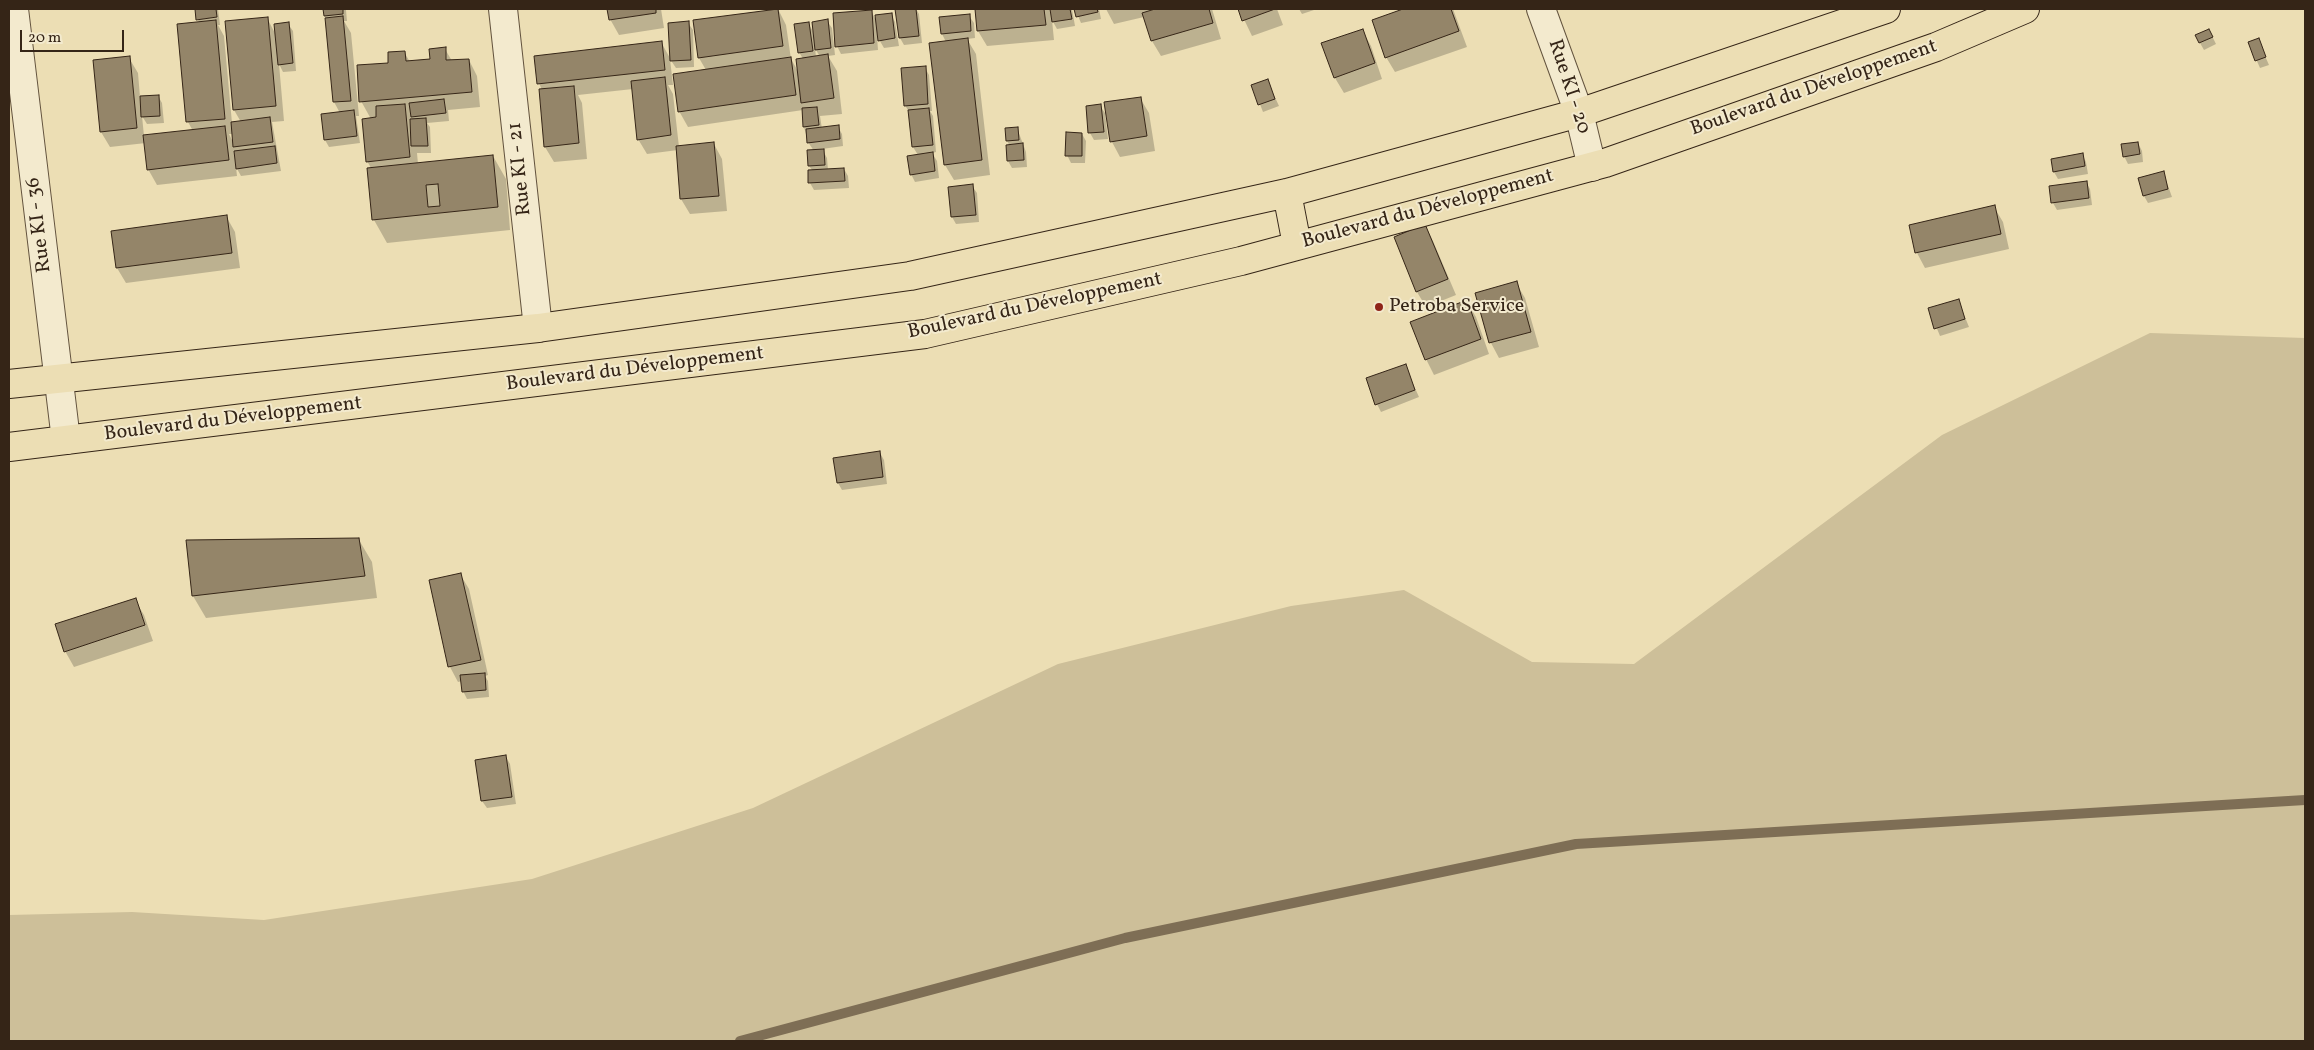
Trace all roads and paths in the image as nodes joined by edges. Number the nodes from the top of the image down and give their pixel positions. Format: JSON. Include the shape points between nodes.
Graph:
{"nodes":[{"id":1,"x":14,"y":9,"type":"edge"},
{"id":2,"x":504,"y":9,"type":"edge"},
{"id":3,"x":1542,"y":9,"type":"edge"},
{"id":4,"x":1886,"y":9,"type":"edge"},
{"id":5,"x":2025,"y":9,"type":"edge"},
{"id":6,"x":1579,"y":113,"type":"junction"},
{"id":7,"x":1592,"y":167,"type":"junction"},
{"id":8,"x":1287,"y":193,"type":"junction"},
{"id":9,"x":1296,"y":245,"type":"junction"},
{"id":10,"x":538,"y":328,"type":"junction"},
{"id":11,"x":58,"y":377,"type":"junction"},
{"id":12,"x":9,"y":384,"type":"edge"},
{"id":13,"x":66,"y":440,"type":"junction"},
{"id":14,"x":9,"y":447,"type":"edge"}],
"edges":[{"from":1,"to":11,"type":"street","name":"Rue KI - 36"},
{"from":2,"to":10,"type":"street","name":"Rue KI - 21"},
{"from":3,"to":6,"type":"street","name":"Rue KI - 20"},
{"from":4,"to":6,"type":"highway"},
{"from":5,"to":7,"type":"highway","name":"Boulevard du Développement","via":[[1936,47]]},
{"from":6,"to":7,"type":"street","name":"Rue KI - 20"},
{"from":6,"to":8,"type":"highway"},
{"from":7,"to":9,"type":"highway","name":"Boulevard du Développement"},
{"from":8,"to":9,"type":"highway"},
{"from":8,"to":10,"type":"highway","via":[[910,276]]},
{"from":9,"to":13,"type":"highway","name":"Boulevard du Développement","via":[[1241,261],[925,334]]},
{"from":10,"to":11,"type":"highway"},
{"from":11,"to":12,"type":"highway"},
{"from":11,"to":13,"type":"street","name":"Rue KI - 36"},
{"from":13,"to":14,"type":"highway","name":"Boulevard du Développement"}]}
